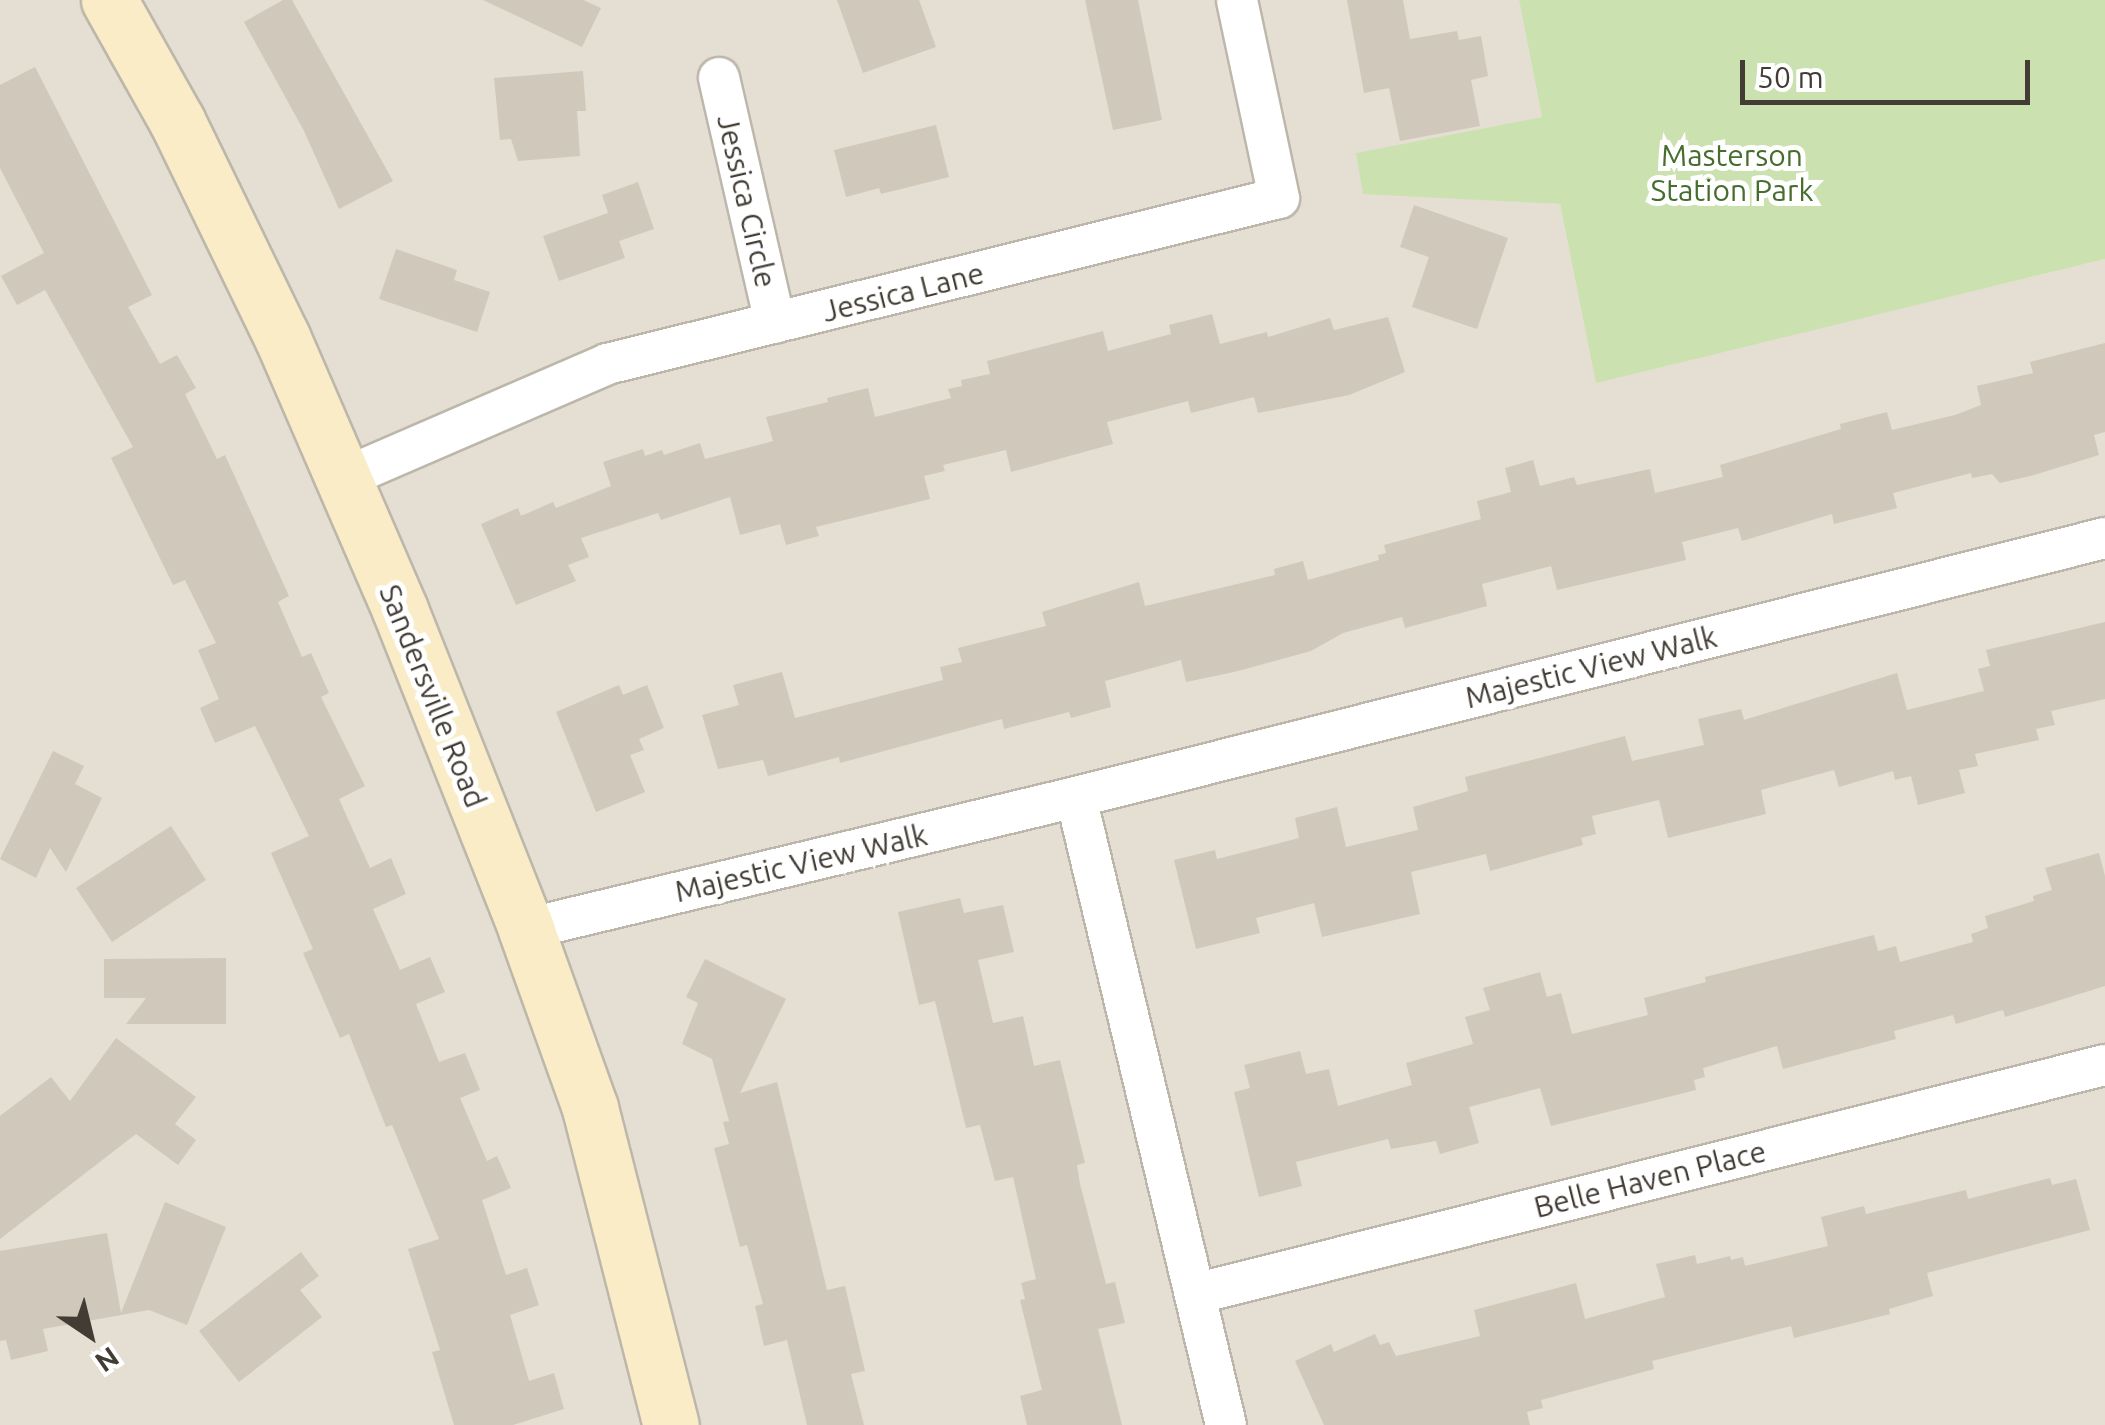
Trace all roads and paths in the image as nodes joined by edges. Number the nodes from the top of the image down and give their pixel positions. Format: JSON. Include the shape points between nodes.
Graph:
{"nodes":[{"id":1,"x":109,"y":0,"type":"edge"},
{"id":2,"x":1237,"y":0,"type":"edge"},
{"id":3,"x":719,"y":78,"type":"dead end"},
{"id":4,"x":775,"y":324,"type":"junction"},
{"id":5,"x":344,"y":478,"type":"junction"},
{"id":6,"x":2105,"y":538,"type":"edge"},
{"id":7,"x":1076,"y":797,"type":"junction"},
{"id":8,"x":526,"y":929,"type":"junction"},
{"id":9,"x":2105,"y":1065,"type":"edge"},
{"id":10,"x":1195,"y":1294,"type":"junction"},
{"id":11,"x":670,"y":1425,"type":"edge"},
{"id":12,"x":1226,"y":1425,"type":"edge"}],
"edges":[{"from":1,"to":5,"type":"street","name":"Sandersville Road","via":[[185,138]]},
{"from":2,"to":4,"type":"street","name":"Jessica Lane","via":[[1280,198]]},
{"from":3,"to":4,"type":"street","name":"Jessica Circle"},
{"from":4,"to":5,"type":"street","name":"Jessica Lane","via":[[608,364]]},
{"from":5,"to":8,"type":"street","name":"Sandersville Road"},
{"from":6,"to":7,"type":"street","name":"Majestic View Walk"},
{"from":7,"to":8,"type":"street","name":"Majestic View Walk"},
{"from":7,"to":10,"type":"street"},
{"from":8,"to":11,"type":"street","name":"Sandersville Road","via":[[590,1108]]},
{"from":9,"to":10,"type":"street","name":"Belle Haven Place"},
{"from":10,"to":12,"type":"street"}]}
